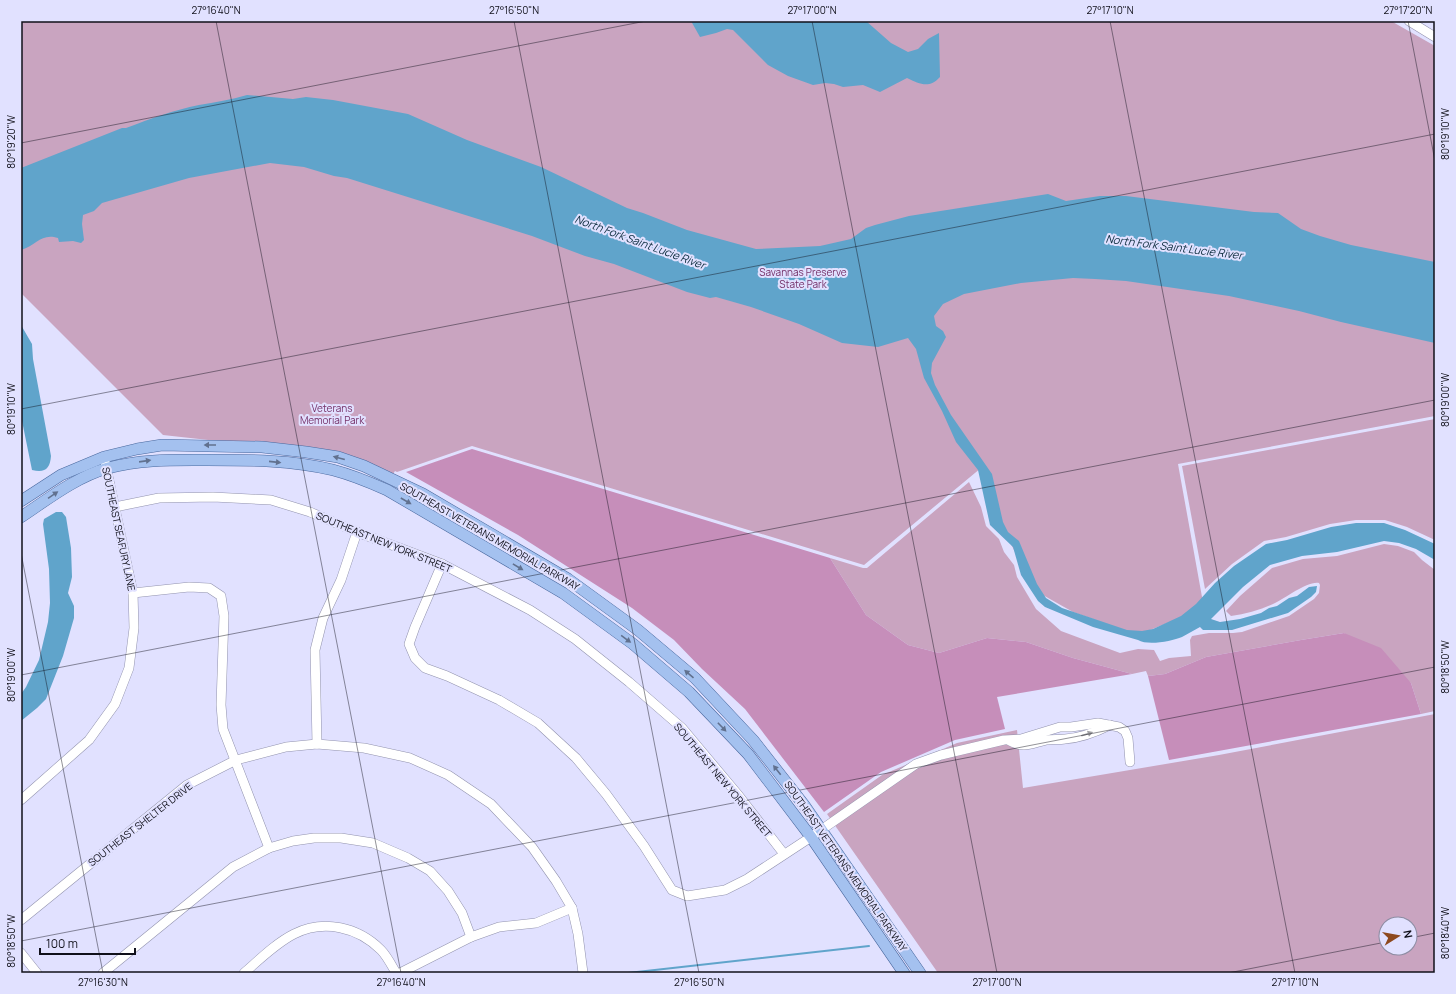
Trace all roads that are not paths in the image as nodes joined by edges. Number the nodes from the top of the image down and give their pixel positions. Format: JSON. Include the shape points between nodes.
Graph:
{"nodes":[{"id":1,"x":1409,"y":21,"type":"edge"},
{"id":2,"x":1435,"y":37,"type":"edge"},
{"id":3,"x":104,"y":457,"type":"junction"},
{"id":4,"x":107,"y":468,"type":"junction"},
{"id":5,"x":21,"y":501,"type":"edge"},
{"id":6,"x":115,"y":507,"type":"junction"},
{"id":7,"x":21,"y":517,"type":"edge"},
{"id":8,"x":357,"y":532,"type":"junction"},
{"id":9,"x":442,"y":564,"type":"junction"},
{"id":10,"x":133,"y":593,"type":"junction"},
{"id":11,"x":1110,"y":725,"type":"junction"},
{"id":12,"x":1067,"y":727,"type":"junction"},
{"id":13,"x":1069,"y":739,"type":"junction"},
{"id":14,"x":1009,"y":740,"type":"junction"},
{"id":15,"x":317,"y":744,"type":"junction"},
{"id":16,"x":236,"y":760,"type":"junction"},
{"id":17,"x":1130,"y":762,"type":"dead end"},
{"id":18,"x":21,"y":800,"type":"edge"},
{"id":19,"x":822,"y":830,"type":"junction"},
{"id":20,"x":811,"y":837,"type":"junction"},
{"id":21,"x":270,"y":848,"type":"junction"},
{"id":22,"x":784,"y":854,"type":"junction"},
{"id":23,"x":572,"y":908,"type":"junction"},
{"id":24,"x":21,"y":920,"type":"edge"},
{"id":25,"x":471,"y":937,"type":"junction"},
{"id":26,"x":21,"y":954,"type":"edge"},
{"id":27,"x":37,"y":973,"type":"edge"},
{"id":28,"x":103,"y":973,"type":"edge"},
{"id":29,"x":244,"y":973,"type":"edge"},
{"id":30,"x":396,"y":973,"type":"edge"},
{"id":31,"x":400,"y":973,"type":"edge"},
{"id":32,"x":583,"y":973,"type":"edge"},
{"id":33,"x":904,"y":973,"type":"edge"},
{"id":34,"x":920,"y":973,"type":"edge"}],
"edges":[{"from":1,"to":2,"type":"street"},
{"from":3,"to":4,"type":"street","name":"SOUTHEAST SEAFURY LANE"},
{"from":3,"to":5,"type":"main road","name":"SOUTHEAST VETERANS MEMORIAL PARKWAY","via":[[61,475]]},
{"from":19,"to":3,"type":"main road","name":"SOUTHEAST VETERANS MEMORIAL PARKWAY","one_way":true,"via":[[753,740],[694,678],[638,630],[568,579],[423,494],[364,466],[338,457],[306,452],[262,447],[162,445],[137,448]]},
{"from":4,"to":6,"type":"street","name":"SOUTHEAST SEAFURY LANE"},
{"from":7,"to":4,"type":"main road","name":"SOUTHEAST VETERANS MEMORIAL PARKWAY","one_way":true,"via":[[70,484]]},
{"from":4,"to":20,"type":"main road","name":"SOUTHEAST VETERANS MEMORIAL PARKWAY","one_way":true,"via":[[157,460],[257,460],[333,470],[387,490],[563,594],[633,644],[689,692],[748,754]]},
{"from":6,"to":8,"type":"street","name":"SOUTHEAST NEW YORK STREET","via":[[159,498],[271,500],[310,512]]},
{"from":6,"to":10,"type":"street","name":"SOUTHEAST SEAFURY LANE"},
{"from":8,"to":9,"type":"street","name":"SOUTHEAST NEW YORK STREET"},
{"from":8,"to":15,"type":"street","via":[[341,580],[323,618],[315,650]]},
{"from":9,"to":22,"type":"street","name":"SOUTHEAST NEW YORK STREET","via":[[530,610],[575,639],[629,682],[682,728]]},
{"from":9,"to":22,"type":"street","via":[[414,626],[409,644],[415,658],[425,668],[499,700],[538,723],[576,758],[606,794],[672,890],[687,896],[725,890],[747,879]]},
{"from":10,"to":16,"type":"street","via":[[189,587],[209,588],[221,596],[224,616],[221,705],[223,729]]},
{"from":10,"to":18,"type":"street","name":"SOUTHEAST SEAFURY LANE","via":[[134,628],[129,668],[115,704],[89,740]]},
{"from":11,"to":12,"type":"street","via":[[1098,723]]},
{"from":13,"to":11,"type":"street","one_way":true,"via":[[1099,731]]},
{"from":11,"to":17,"type":"street","via":[[1125,731]]},
{"from":12,"to":13,"type":"street"},
{"from":12,"to":14,"type":"street","via":[[1036,736]]},
{"from":13,"to":14,"type":"street","via":[[1048,740],[1021,746]]},
{"from":14,"to":19,"type":"street","via":[[947,753],[916,764]]},
{"from":15,"to":16,"type":"street","name":"SOUTHEAST SHELTER DRIVE","via":[[286,747]]},
{"from":15,"to":23,"type":"street","name":"SOUTHEAST SHELTER DRIVE","via":[[364,748],[410,758],[448,775],[491,804],[527,842]]},
{"from":16,"to":21,"type":"street"},
{"from":16,"to":24,"type":"street","name":"SOUTHEAST SHELTER DRIVE","via":[[187,785]]},
{"from":19,"to":20,"type":"street"},
{"from":19,"to":34,"type":"main road","name":"SOUTHEAST VETERANS MEMORIAL PARKWAY"},
{"from":20,"to":22,"type":"street"},
{"from":20,"to":33,"type":"main road","name":"SOUTHEAST VETERANS MEMORIAL PARKWAY"},
{"from":21,"to":25,"type":"street","via":[[314,838],[341,838],[373,843],[408,858],[430,871],[448,890],[462,912]]},
{"from":21,"to":28,"type":"street","via":[[233,867]]},
{"from":23,"to":25,"type":"street","via":[[536,923],[499,927]]},
{"from":23,"to":32,"type":"street","name":"SOUTHEAST SHELTER DRIVE"},
{"from":25,"to":31,"type":"street"},
{"from":26,"to":27,"type":"street"},
{"from":29,"to":30,"type":"street","via":[[294,934],[308,928],[325,927],[344,928],[364,937],[382,951]]}]}
